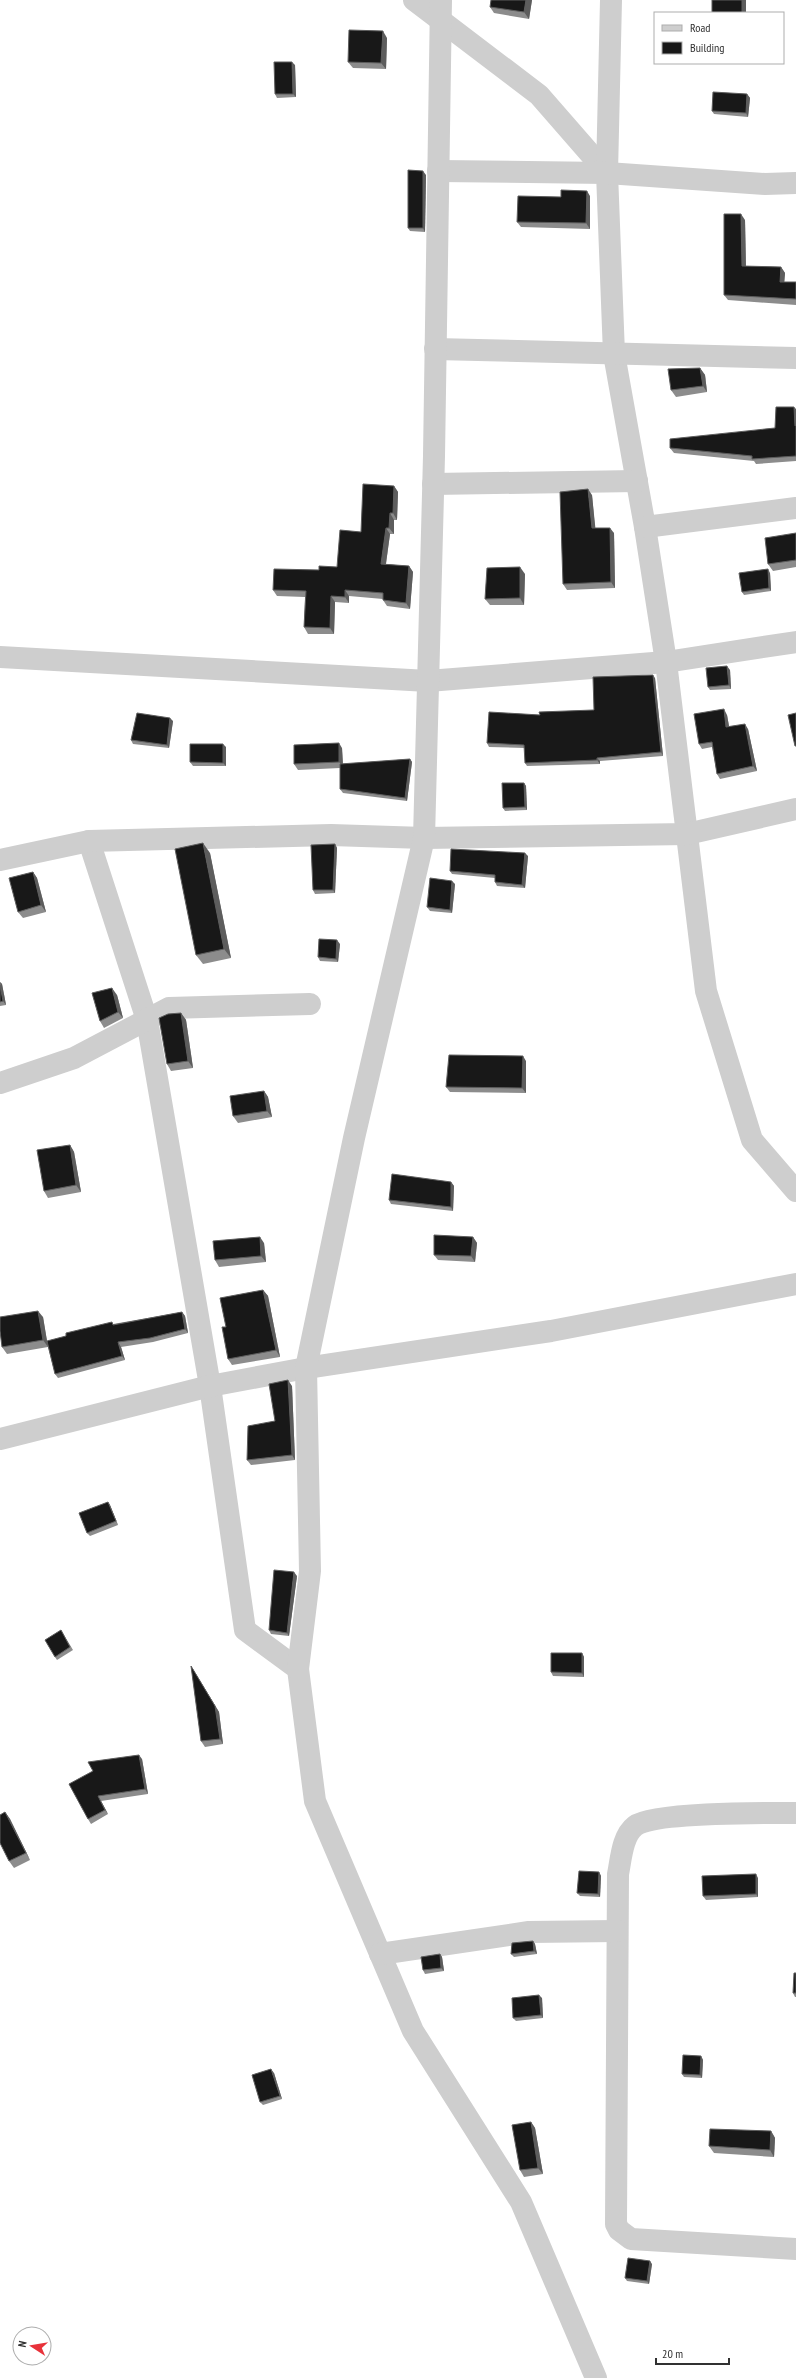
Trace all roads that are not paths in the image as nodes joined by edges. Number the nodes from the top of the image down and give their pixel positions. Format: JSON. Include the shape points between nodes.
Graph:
{"nodes":[{"id":1,"x":414,"y":0,"type":"edge"},
{"id":2,"x":611,"y":0,"type":"edge"},
{"id":3,"x":441,"y":9,"type":"edge"},
{"id":4,"x":438,"y":171,"type":"junction"},
{"id":5,"x":607,"y":173,"type":"junction"},
{"id":6,"x":796,"y":183,"type":"edge"},
{"id":7,"x":435,"y":349,"type":"junction"},
{"id":8,"x":614,"y":354,"type":"junction"},
{"id":9,"x":796,"y":358,"type":"edge"},
{"id":10,"x":637,"y":481,"type":"junction"},
{"id":11,"x":433,"y":484,"type":"junction"},
{"id":12,"x":796,"y":508,"type":"edge"},
{"id":13,"x":645,"y":527,"type":"junction"},
{"id":14,"x":796,"y":642,"type":"edge"},
{"id":15,"x":0,"y":657,"type":"edge"},
{"id":16,"x":666,"y":662,"type":"junction"},
{"id":17,"x":428,"y":681,"type":"junction"},
{"id":18,"x":796,"y":809,"type":"edge"},
{"id":19,"x":687,"y":834,"type":"junction"},
{"id":20,"x":424,"y":838,"type":"junction"},
{"id":21,"x":89,"y":841,"type":"junction"},
{"id":22,"x":0,"y":860,"type":"edge"},
{"id":23,"x":310,"y":1004,"type":"dead end"},
{"id":24,"x":147,"y":1020,"type":"junction"},
{"id":25,"x":0,"y":1083,"type":"edge"},
{"id":26,"x":796,"y":1190,"type":"edge"},
{"id":27,"x":796,"y":1284,"type":"edge"},
{"id":28,"x":306,"y":1368,"type":"junction"},
{"id":29,"x":210,"y":1386,"type":"junction"},
{"id":30,"x":0,"y":1439,"type":"edge"},
{"id":31,"x":298,"y":1669,"type":"junction"},
{"id":32,"x":796,"y":1813,"type":"edge"},
{"id":33,"x":617,"y":1931,"type":"junction"},
{"id":34,"x":380,"y":1954,"type":"junction"},
{"id":35,"x":796,"y":2249,"type":"edge"},
{"id":36,"x":596,"y":2378,"type":"edge"}],
"edges":[{"from":1,"to":3,"type":"street"},
{"from":2,"to":5,"type":"street"},
{"from":3,"to":4,"type":"street"},
{"from":3,"to":5,"type":"street","via":[[539,95]]},
{"from":4,"to":5,"type":"street"},
{"from":4,"to":7,"type":"street"},
{"from":5,"to":6,"type":"street","via":[[765,184]]},
{"from":5,"to":8,"type":"street"},
{"from":7,"to":8,"type":"street"},
{"from":7,"to":11,"type":"street"},
{"from":8,"to":9,"type":"street"},
{"from":8,"to":10,"type":"street"},
{"from":10,"to":11,"type":"street"},
{"from":10,"to":13,"type":"street"},
{"from":11,"to":17,"type":"street"},
{"from":12,"to":13,"type":"street"},
{"from":13,"to":16,"type":"street"},
{"from":14,"to":16,"type":"street"},
{"from":15,"to":17,"type":"street"},
{"from":16,"to":17,"type":"street"},
{"from":16,"to":19,"type":"street"},
{"from":17,"to":20,"type":"street"},
{"from":18,"to":19,"type":"street"},
{"from":19,"to":20,"type":"street"},
{"from":19,"to":26,"type":"street","via":[[706,990],[747,1125],[752,1140]]},
{"from":20,"to":21,"type":"street","via":[[331,835]]},
{"from":20,"to":28,"type":"street","via":[[354,1138]]},
{"from":21,"to":22,"type":"street"},
{"from":21,"to":24,"type":"street"},
{"from":23,"to":24,"type":"street","via":[[169,1008]]},
{"from":24,"to":25,"type":"street","via":[[74,1058]]},
{"from":24,"to":29,"type":"street"},
{"from":27,"to":28,"type":"street","via":[[551,1331]]},
{"from":28,"to":29,"type":"street"},
{"from":28,"to":31,"type":"street","via":[[310,1571]]},
{"from":29,"to":30,"type":"street"},
{"from":29,"to":31,"type":"street","via":[[245,1630]]},
{"from":31,"to":34,"type":"street","via":[[315,1801]]},
{"from":32,"to":33,"type":"street","via":[[725,1813],[651,1820],[636,1826],[628,1834],[618,1874]]},
{"from":33,"to":34,"type":"street","via":[[529,1932]]},
{"from":33,"to":35,"type":"street","via":[[616,2224],[619,2230],[631,2239]]},
{"from":34,"to":36,"type":"street","via":[[413,2031],[521,2202]]}]}
